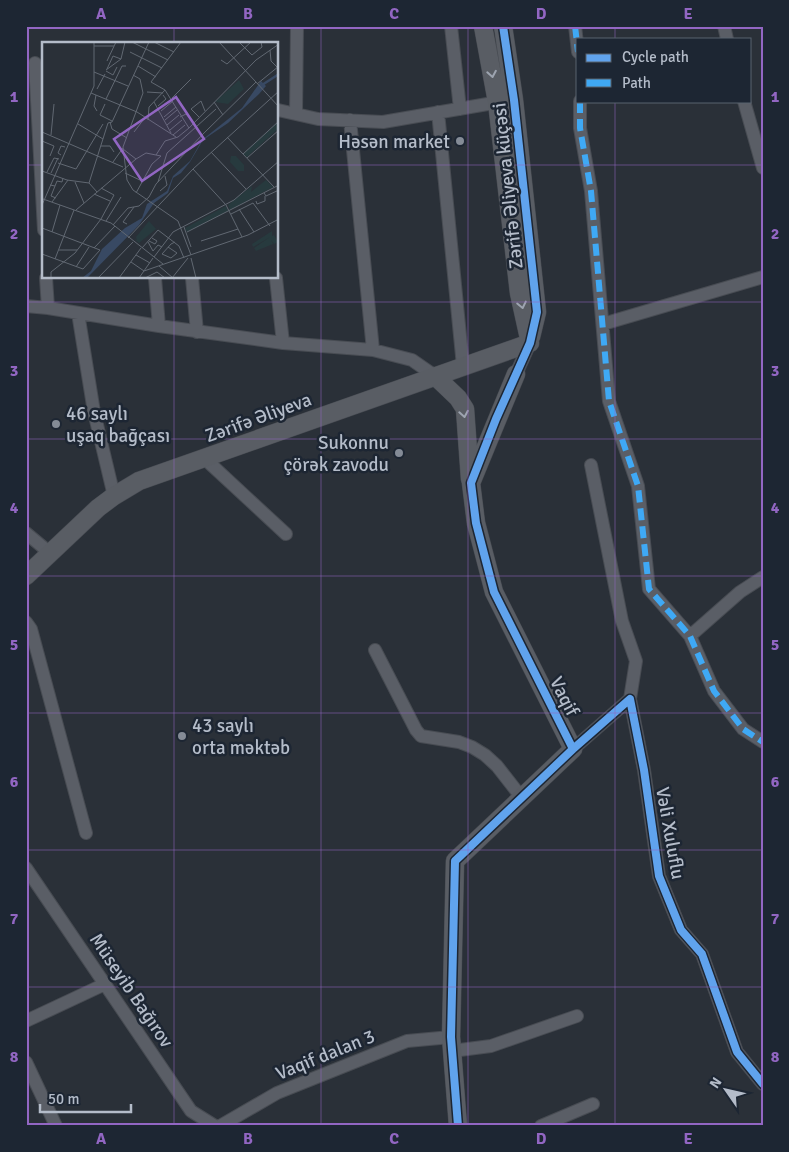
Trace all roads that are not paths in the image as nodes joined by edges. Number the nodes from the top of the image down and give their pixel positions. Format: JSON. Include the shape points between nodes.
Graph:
{"nodes":[{"id":1,"x":297,"y":26,"type":"edge"},
{"id":2,"x":451,"y":26,"type":"edge"},
{"id":3,"x":483,"y":26,"type":"edge"},
{"id":4,"x":503,"y":26,"type":"edge"},
{"id":5,"x":35,"y":63,"type":"edge"},
{"id":6,"x":514,"y":100,"type":"junction"},
{"id":7,"x":497,"y":102,"type":"junction"},
{"id":8,"x":580,"y":102,"type":"edge"},
{"id":9,"x":744,"y":102,"type":"edge"},
{"id":10,"x":460,"y":109,"type":"junction"},
{"id":11,"x":279,"y":110,"type":"edge"},
{"id":12,"x":438,"y":112,"type":"junction"},
{"id":13,"x":296,"y":114,"type":"junction"},
{"id":14,"x":350,"y":120,"type":"junction"},
{"id":15,"x":763,"y":168,"type":"edge"},
{"id":16,"x":42,"y":193,"type":"edge"},
{"id":17,"x":763,"y":277,"type":"edge"},
{"id":18,"x":46,"y":279,"type":"edge"},
{"id":19,"x":155,"y":279,"type":"edge"},
{"id":20,"x":192,"y":279,"type":"edge"},
{"id":21,"x":276,"y":279,"type":"edge"},
{"id":22,"x":26,"y":306,"type":"edge"},
{"id":23,"x":48,"y":308,"type":"junction"},
{"id":24,"x":78,"y":313,"type":"junction"},
{"id":25,"x":603,"y":324,"type":"junction"},
{"id":26,"x":159,"y":326,"type":"junction"},
{"id":27,"x":197,"y":332,"type":"junction"},
{"id":28,"x":283,"y":343,"type":"junction"},
{"id":29,"x":530,"y":343,"type":"junction"},
{"id":30,"x":373,"y":350,"type":"junction"},
{"id":31,"x":463,"y":366,"type":"junction"},
{"id":32,"x":516,"y":374,"type":"joint"},
{"id":33,"x":435,"y":376,"type":"junction"},
{"id":34,"x":204,"y":458,"type":"junction"},
{"id":35,"x":592,"y":465,"type":"dead end"},
{"id":36,"x":471,"y":483,"type":"junction"},
{"id":37,"x":114,"y":496,"type":"junction"},
{"id":38,"x":26,"y":533,"type":"edge"},
{"id":39,"x":286,"y":534,"type":"dead end"},
{"id":40,"x":50,"y":553,"type":"junction"},
{"id":41,"x":26,"y":576,"type":"edge"},
{"id":42,"x":763,"y":577,"type":"edge"},
{"id":43,"x":26,"y":622,"type":"edge"},
{"id":44,"x":690,"y":636,"type":"junction"},
{"id":45,"x":375,"y":650,"type":"dead end"},
{"id":46,"x":630,"y":699,"type":"junction"},
{"id":47,"x":763,"y":742,"type":"edge"},
{"id":48,"x":573,"y":749,"type":"junction"},
{"id":49,"x":522,"y":798,"type":"junction"},
{"id":50,"x":86,"y":833,"type":"dead end"},
{"id":51,"x":26,"y":868,"type":"edge"},
{"id":52,"x":105,"y":984,"type":"junction"},
{"id":53,"x":576,"y":1016,"type":"dead end"},
{"id":54,"x":26,"y":1021,"type":"edge"},
{"id":55,"x":451,"y":1044,"type":"junction"},
{"id":56,"x":26,"y":1062,"type":"edge"},
{"id":57,"x":763,"y":1084,"type":"edge"},
{"id":58,"x":593,"y":1104,"type":"dead end"},
{"id":59,"x":191,"y":1110,"type":"junction"},
{"id":60,"x":56,"y":1126,"type":"edge"},
{"id":61,"x":197,"y":1126,"type":"edge"},
{"id":62,"x":214,"y":1126,"type":"edge"},
{"id":63,"x":220,"y":1126,"type":"edge"},
{"id":64,"x":458,"y":1126,"type":"edge"},
{"id":65,"x":541,"y":1126,"type":"edge"}],
"edges":[{"from":1,"to":13,"type":"street"},
{"from":2,"to":10,"type":"street"},
{"from":3,"to":7,"type":"street","name":"Zərifə Əliyeva küçəsi","one_way":true},
{"from":4,"to":6,"type":"street","name":"Zərifə Əliyeva küçəsi"},
{"from":5,"to":16,"type":"street"},
{"from":6,"to":7,"type":"street"},
{"from":6,"to":29,"type":"street","name":"Zərifə Əliyeva küçəsi","via":[[537,312]]},
{"from":7,"to":10,"type":"street"},
{"from":7,"to":29,"type":"street","name":"Zərifə Əliyeva küçəsi","one_way":true,"via":[[519,293]]},
{"from":8,"to":25,"type":"street","via":[[580,128],[591,191]]},
{"from":9,"to":15,"type":"street"},
{"from":10,"to":12,"type":"street"},
{"from":11,"to":13,"type":"street"},
{"from":12,"to":14,"type":"street","via":[[383,122]]},
{"from":12,"to":31,"type":"street"},
{"from":13,"to":14,"type":"street","via":[[318,119]]},
{"from":14,"to":30,"type":"street"},
{"from":17,"to":25,"type":"street"},
{"from":18,"to":23,"type":"street"},
{"from":19,"to":26,"type":"street"},
{"from":20,"to":27,"type":"street"},
{"from":21,"to":28,"type":"street"},
{"from":22,"to":23,"type":"street"},
{"from":23,"to":24,"type":"street"},
{"from":24,"to":26,"type":"street"},
{"from":24,"to":37,"type":"street","via":[[94,412]]},
{"from":25,"to":44,"type":"street","via":[[609,401],[638,486],[649,589]]},
{"from":26,"to":27,"type":"street"},
{"from":27,"to":28,"type":"street"},
{"from":28,"to":30,"type":"street"},
{"from":29,"to":31,"type":"street","name":"Zərifə Əliyeva"},
{"from":29,"to":32,"type":"street","name":"Vaqif"},
{"from":30,"to":33,"type":"street","via":[[412,360]]},
{"from":31,"to":33,"type":"street","name":"Zərifə Əliyeva"},
{"from":32,"to":36,"type":"street","name":"Vaqif"},
{"from":33,"to":34,"type":"street","name":"Zərifə Əliyeva"},
{"from":33,"to":36,"type":"street","one_way":true,"via":[[458,398],[464,409]]},
{"from":34,"to":37,"type":"street","name":"Zərifə Əliyeva","via":[[140,481]]},
{"from":34,"to":39,"type":"street"},
{"from":35,"to":46,"type":"street","via":[[622,621],[636,661]]},
{"from":36,"to":48,"type":"street","name":"Vaqif","via":[[476,523],[494,592]]},
{"from":37,"to":40,"type":"street","name":"Zərifə Əliyeva"},
{"from":38,"to":40,"type":"street"},
{"from":40,"to":41,"type":"street","name":"Zərifə Əliyeva"},
{"from":42,"to":44,"type":"street","via":[[740,592]]},
{"from":43,"to":50,"type":"street","via":[[31,629]]},
{"from":44,"to":47,"type":"street","via":[[714,691],[743,729]]},
{"from":45,"to":49,"type":"street","via":[[421,736],[472,747],[497,766]]},
{"from":46,"to":48,"type":"street"},
{"from":46,"to":57,"type":"street","name":"Vəli Xuluflu","via":[[659,876],[681,930],[702,954],[737,1052]]},
{"from":48,"to":49,"type":"street"},
{"from":49,"to":55,"type":"street","via":[[455,861]]},
{"from":51,"to":52,"type":"street","name":"Müseyib Bağırov"},
{"from":52,"to":54,"type":"street"},
{"from":52,"to":59,"type":"street","name":"Müseyib Bağırov"},
{"from":53,"to":55,"type":"street","name":"Vaqif dalan 3","via":[[491,1046]]},
{"from":55,"to":63,"type":"street","name":"Vaqif dalan 3","via":[[407,1041],[277,1093]]},
{"from":55,"to":64,"type":"street"},
{"from":56,"to":60,"type":"street"},
{"from":58,"to":65,"type":"street"},
{"from":59,"to":61,"type":"street"},
{"from":59,"to":62,"type":"street","name":"Müseyib Bağırov"}]}
